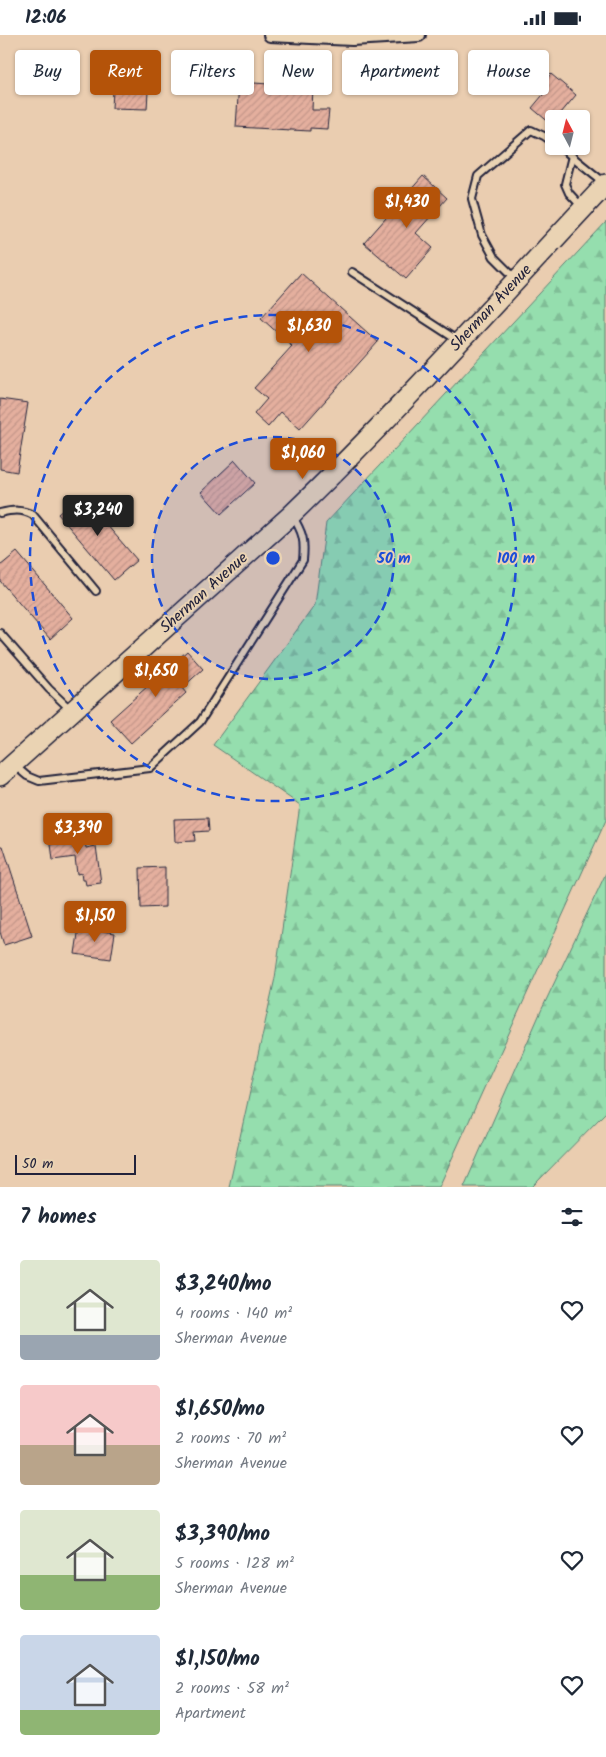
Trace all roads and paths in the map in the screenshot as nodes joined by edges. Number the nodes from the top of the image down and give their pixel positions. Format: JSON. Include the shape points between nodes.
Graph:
{"nodes":[{"id":1,"x":270,"y":35,"type":"edge"},
{"id":2,"x":419,"y":35,"type":"edge"},
{"id":3,"x":545,"y":137,"type":"edge"},
{"id":4,"x":572,"y":156,"type":"joint"},
{"id":5,"x":606,"y":184,"type":"edge"},
{"id":6,"x":583,"y":208,"type":"junction"},
{"id":7,"x":352,"y":273,"type":"dead end"},
{"id":8,"x":517,"y":280,"type":"junction"},
{"id":9,"x":461,"y":342,"type":"junction"},
{"id":10,"x":0,"y":513,"type":"edge"},
{"id":11,"x":291,"y":515,"type":"junction"},
{"id":12,"x":96,"y":591,"type":"dead end"},
{"id":13,"x":0,"y":633,"type":"edge"},
{"id":14,"x":72,"y":711,"type":"junction"},
{"id":15,"x":7,"y":770,"type":"edge"}],
"edges":[{"from":1,"to":2,"type":"street","via":[[352,39]]},
{"from":3,"to":8,"type":"lane","via":[[532,130],[478,176],[472,199],[482,235],[494,257]]},
{"from":4,"to":5,"type":"lane"},
{"from":4,"to":6,"type":"lane","via":[[565,184]]},
{"from":5,"to":6,"type":"main road","name":"Sherman Avenue"},
{"from":6,"to":8,"type":"main road","name":"Sherman Avenue"},
{"from":7,"to":9,"type":"lane"},
{"from":8,"to":9,"type":"main road","name":"Sherman Avenue"},
{"from":9,"to":11,"type":"main road","name":"Sherman Avenue"},
{"from":10,"to":12,"type":"lane","via":[[16,510],[33,515]]},
{"from":11,"to":14,"type":"main road","name":"Sherman Avenue"},
{"from":11,"to":15,"type":"lane","via":[[301,530],[303,560],[200,722],[150,768],[39,781]]},
{"from":13,"to":14,"type":"lane"},
{"from":14,"to":15,"type":"main road","name":"Sherman Avenue"}]}
